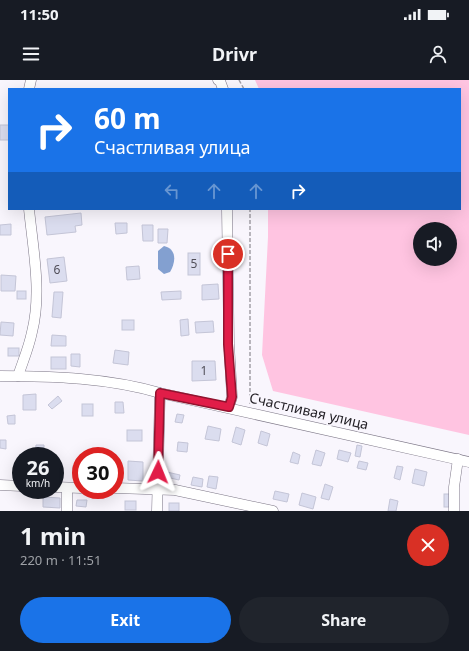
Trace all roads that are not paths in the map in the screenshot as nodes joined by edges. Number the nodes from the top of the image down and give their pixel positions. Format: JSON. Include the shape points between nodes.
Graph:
{"nodes":[{"id":1,"x":29,"y":210,"type":"edge"},
{"id":2,"x":227,"y":210,"type":"edge"},
{"id":3,"x":0,"y":376,"type":"edge"},
{"id":4,"x":18,"y":376,"type":"junction"},
{"id":5,"x":160,"y":393,"type":"junction"},
{"id":6,"x":229,"y":407,"type":"junction"},
{"id":7,"x":458,"y":459,"type":"junction"},
{"id":8,"x":469,"y":462,"type":"edge"},
{"id":9,"x":0,"y":485,"type":"edge"},
{"id":10,"x":12,"y":486,"type":"edge"},
{"id":11,"x":64,"y":488,"type":"edge"},
{"id":12,"x":67,"y":488,"type":"junction"},
{"id":13,"x":72,"y":488,"type":"edge"},
{"id":14,"x":124,"y":488,"type":"edge"},
{"id":15,"x":158,"y":488,"type":"junction"},
{"id":16,"x":250,"y":509,"type":"edge"},
{"id":17,"x":67,"y":511,"type":"edge"},
{"id":18,"x":157,"y":511,"type":"edge"},
{"id":19,"x":273,"y":511,"type":"edge"},
{"id":20,"x":454,"y":511,"type":"edge"}],
"edges":[{"from":1,"to":4,"type":"street","via":[[36,307],[32,331]]},
{"from":2,"to":6,"type":"street","via":[[228,344],[232,397]]},
{"from":3,"to":4,"type":"street","name":"Счастливая улица"},
{"from":4,"to":5,"type":"street","name":"Счастливая улица","via":[[132,385]]},
{"from":5,"to":6,"type":"street","name":"Счастливая улица"},
{"from":5,"to":15,"type":"street"},
{"from":6,"to":7,"type":"street","name":"Счастливая улица"},
{"from":7,"to":8,"type":"street","name":"Счастливая улица"},
{"from":7,"to":20,"type":"street"},
{"from":9,"to":10,"type":"street"},
{"from":11,"to":12,"type":"street"},
{"from":12,"to":13,"type":"street"},
{"from":12,"to":17,"type":"street"},
{"from":14,"to":15,"type":"street"},
{"from":15,"to":16,"type":"street"},
{"from":15,"to":18,"type":"street"},
{"from":16,"to":19,"type":"street"}]}
